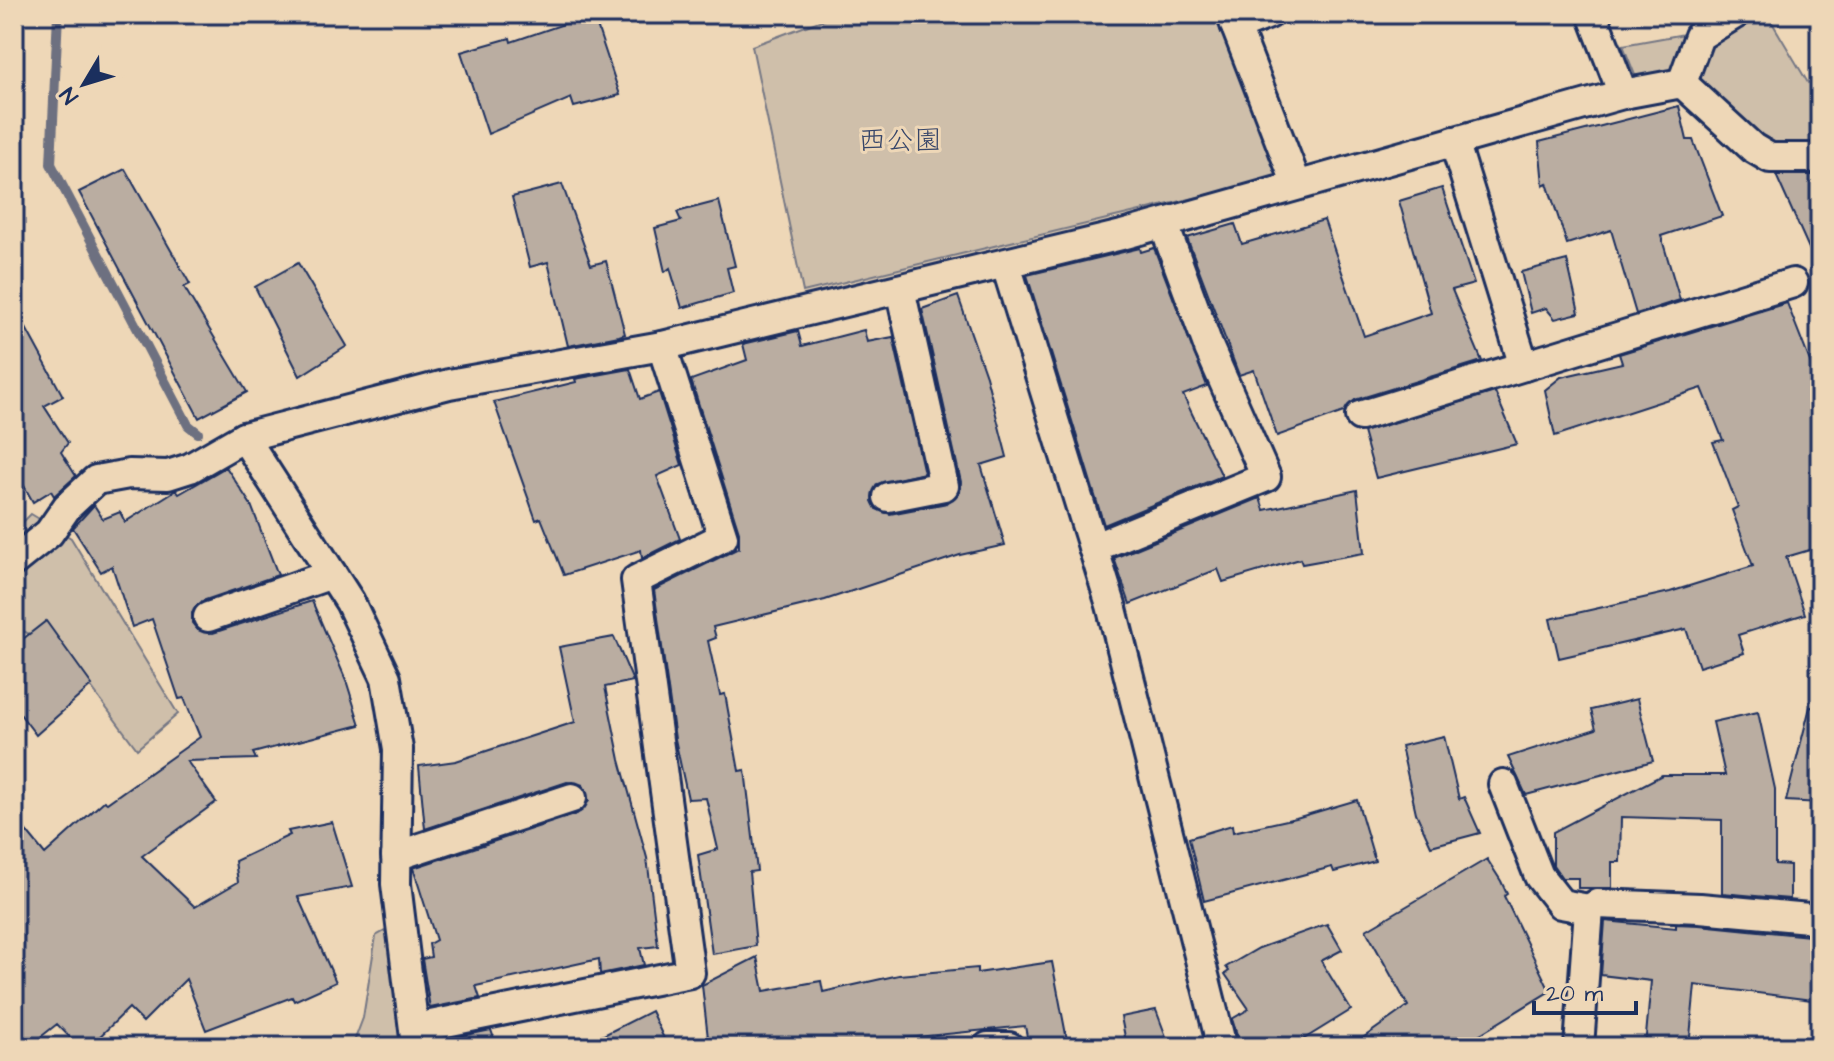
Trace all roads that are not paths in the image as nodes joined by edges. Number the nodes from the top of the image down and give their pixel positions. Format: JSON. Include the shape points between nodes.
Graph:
{"nodes":[{"id":1,"x":1269,"y":14,"type":"edge"},
{"id":2,"x":1592,"y":14,"type":"edge"},
{"id":3,"x":1735,"y":14,"type":"edge"},
{"id":4,"x":1233,"y":21,"type":"edge"},
{"id":5,"x":1682,"y":83,"type":"junction"},
{"id":6,"x":1623,"y":94,"type":"junction"},
{"id":7,"x":1454,"y":141,"type":"junction"},
{"id":8,"x":1820,"y":158,"type":"edge"},
{"id":9,"x":1297,"y":185,"type":"junction"},
{"id":10,"x":1164,"y":225,"type":"junction"},
{"id":11,"x":1006,"y":265,"type":"junction"},
{"id":12,"x":1793,"y":283,"type":"dead end"},
{"id":13,"x":900,"y":289,"type":"junction"},
{"id":14,"x":662,"y":346,"type":"junction"},
{"id":15,"x":1524,"y":366,"type":"junction"},
{"id":16,"x":1360,"y":416,"type":"dead end"},
{"id":17,"x":244,"y":437,"type":"junction"},
{"id":18,"x":888,"y":497,"type":"dead end"},
{"id":19,"x":1093,"y":548,"type":"junction"},
{"id":20,"x":14,"y":561,"type":"edge"},
{"id":21,"x":332,"y":574,"type":"junction"},
{"id":22,"x":208,"y":617,"type":"dead end"},
{"id":23,"x":1503,"y":784,"type":"dead end"},
{"id":24,"x":572,"y":798,"type":"dead end"},
{"id":25,"x":396,"y":856,"type":"junction"},
{"id":26,"x":1589,"y":909,"type":"junction"},
{"id":27,"x":1820,"y":919,"type":"edge"},
{"id":28,"x":416,"y":1037,"type":"edge"},
{"id":29,"x":988,"y":1047,"type":"edge"},
{"id":30,"x":1009,"y":1047,"type":"edge"},
{"id":31,"x":1222,"y":1047,"type":"edge"},
{"id":32,"x":1579,"y":1047,"type":"edge"}],
"edges":[{"from":1,"to":4,"type":"street"},
{"from":2,"to":6,"type":"street"},
{"from":3,"to":5,"type":"street","via":[[1699,36]]},
{"from":4,"to":9,"type":"street"},
{"from":5,"to":6,"type":"street"},
{"from":5,"to":8,"type":"street","via":[[1770,158]]},
{"from":6,"to":7,"type":"street"},
{"from":7,"to":9,"type":"street"},
{"from":7,"to":15,"type":"street"},
{"from":9,"to":10,"type":"street"},
{"from":10,"to":11,"type":"street"},
{"from":10,"to":19,"type":"street","via":[[1209,348],[1266,477]]},
{"from":11,"to":13,"type":"street"},
{"from":11,"to":19,"type":"street"},
{"from":12,"to":15,"type":"street"},
{"from":13,"to":14,"type":"street"},
{"from":13,"to":18,"type":"street","via":[[944,486]]},
{"from":14,"to":17,"type":"street","via":[[449,384]]},
{"from":14,"to":28,"type":"street","via":[[723,537],[636,580],[690,973]]},
{"from":15,"to":16,"type":"street"},
{"from":17,"to":20,"type":"street","via":[[168,475],[96,480],[49,533]]},
{"from":17,"to":21,"type":"street"},
{"from":19,"to":31,"type":"street"},
{"from":21,"to":22,"type":"street"},
{"from":21,"to":25,"type":"street","via":[[386,678],[398,749]]},
{"from":23,"to":26,"type":"street","via":[[1539,876],[1561,904]]},
{"from":24,"to":25,"type":"street"},
{"from":25,"to":28,"type":"street"},
{"from":26,"to":27,"type":"street","via":[[1597,904],[1700,908]]},
{"from":26,"to":32,"type":"street"},
{"from":29,"to":30,"type":"street"}]}
